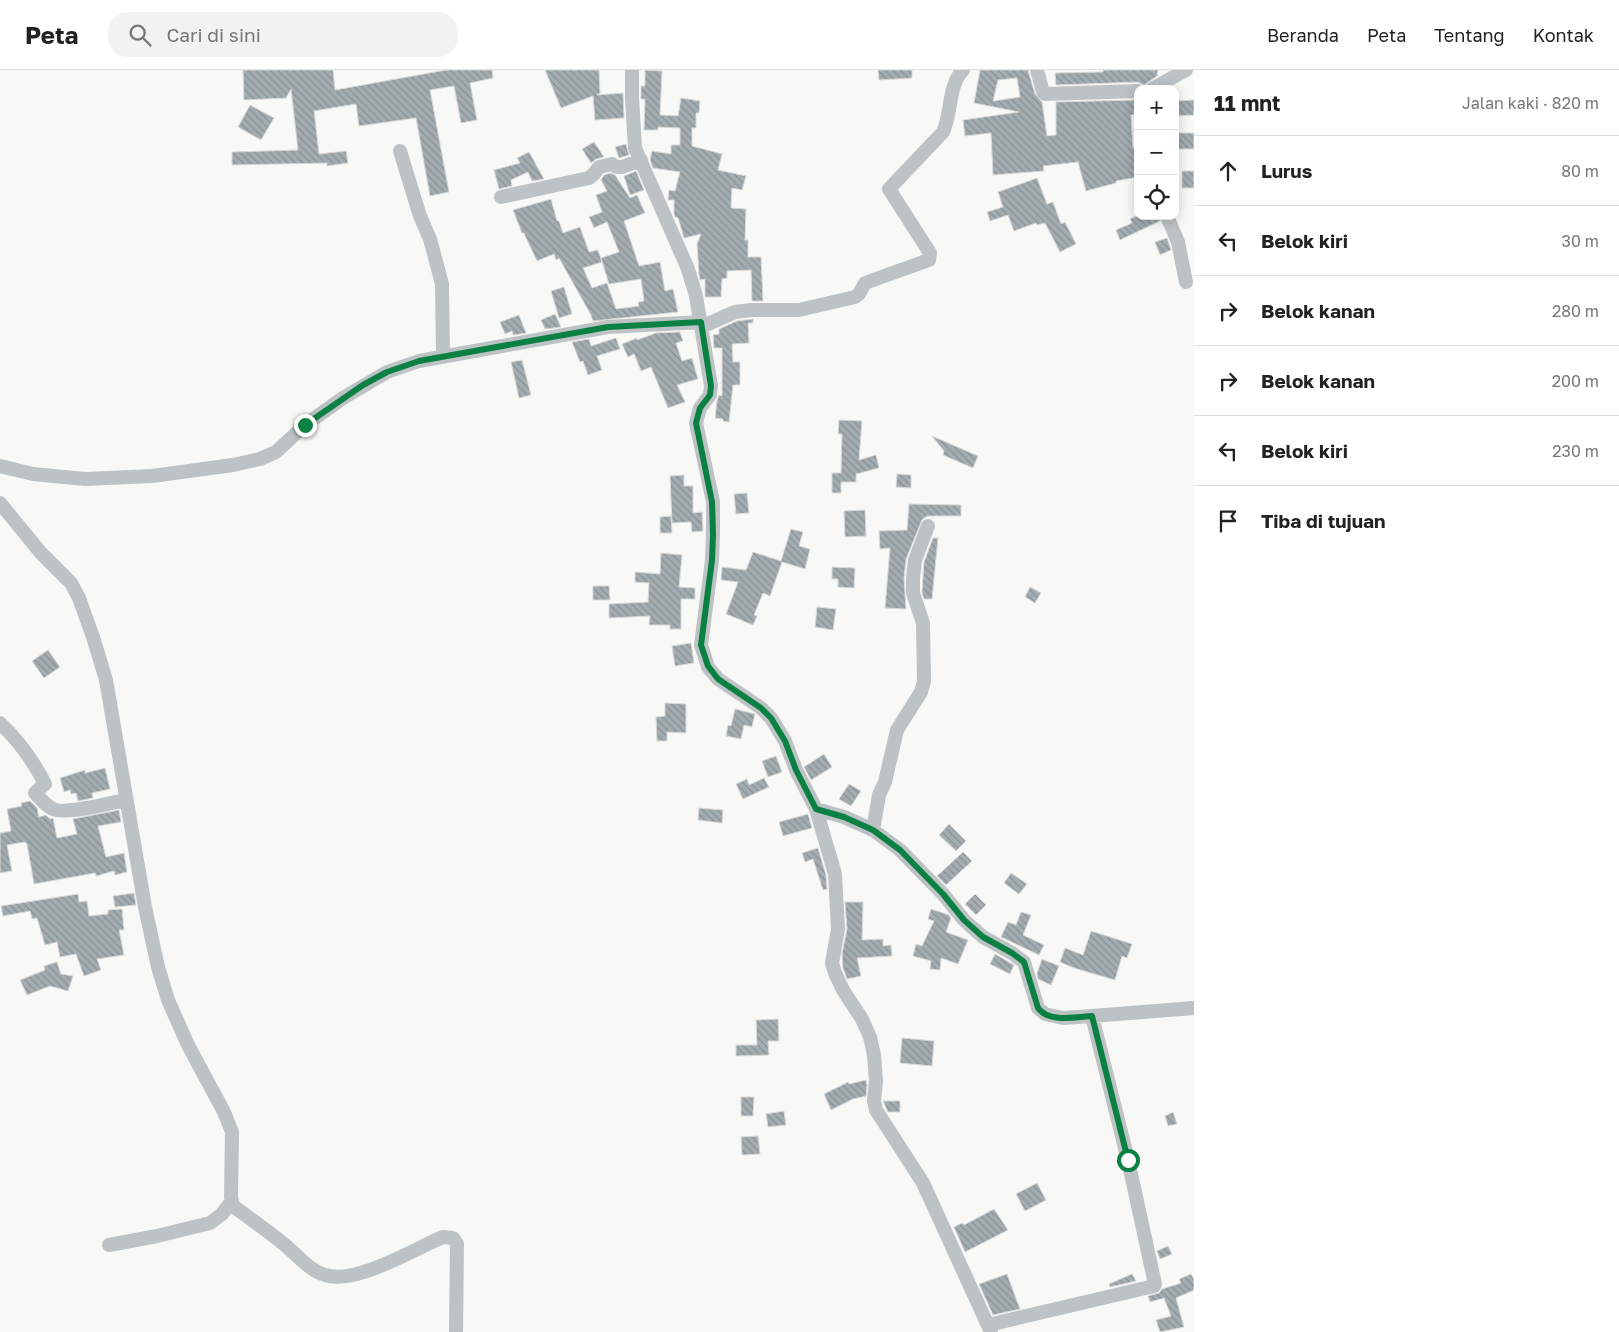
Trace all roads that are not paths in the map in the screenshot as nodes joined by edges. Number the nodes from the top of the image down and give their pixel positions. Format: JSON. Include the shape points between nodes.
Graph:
{"nodes":[{"id":1,"x":632,"y":70,"type":"edge"},
{"id":2,"x":963,"y":70,"type":"edge"},
{"id":3,"x":1037,"y":70,"type":"edge"},
{"id":4,"x":1186,"y":70,"type":"edge"},
{"id":5,"x":1159,"y":85,"type":"edge"},
{"id":6,"x":1134,"y":92,"type":"edge"},
{"id":7,"x":400,"y":151,"type":"dead end"},
{"id":8,"x":641,"y":160,"type":"junction"},
{"id":9,"x":501,"y":197,"type":"dead end"},
{"id":10,"x":1169,"y":220,"type":"edge"},
{"id":11,"x":1186,"y":282,"type":"dead end"},
{"id":12,"x":701,"y":324,"type":"junction"},
{"id":13,"x":443,"y":356,"type":"junction"},
{"id":14,"x":0,"y":466,"type":"edge"},
{"id":15,"x":0,"y":503,"type":"edge"},
{"id":16,"x":928,"y":526,"type":"dead end"},
{"id":17,"x":0,"y":723,"type":"edge"},
{"id":18,"x":126,"y":800,"type":"junction"},
{"id":19,"x":816,"y":809,"type":"junction"},
{"id":20,"x":873,"y":830,"type":"junction"},
{"id":21,"x":1194,"y":1008,"type":"edge"},
{"id":22,"x":1092,"y":1016,"type":"junction"},
{"id":23,"x":231,"y":1202,"type":"junction"},
{"id":24,"x":109,"y":1245,"type":"dead end"},
{"id":25,"x":989,"y":1328,"type":"edge"},
{"id":26,"x":456,"y":1332,"type":"edge"}],
"edges":[{"from":1,"to":8,"type":"street","via":[[634,139]]},
{"from":2,"to":12,"type":"street","via":[[955,80],[944,132],[889,189],[930,253],[929,260],[864,283],[855,296],[799,310],[735,312]]},
{"from":3,"to":6,"type":"street","via":[[1045,94]]},
{"from":4,"to":5,"type":"street"},
{"from":7,"to":13,"type":"street","via":[[442,284]]},
{"from":8,"to":9,"type":"street","via":[[622,167],[609,164],[598,167],[588,178]]},
{"from":8,"to":12,"type":"street","via":[[682,251]]},
{"from":10,"to":11,"type":"street","via":[[1178,242]]},
{"from":12,"to":13,"type":"street","via":[[608,327]]},
{"from":12,"to":19,"type":"street","via":[[711,389],[696,423],[712,502],[713,534],[701,645],[708,666],[718,679],[771,718]]},
{"from":13,"to":14,"type":"street","via":[[387,372],[363,385],[318,415],[276,452],[260,459],[152,476],[85,479],[33,474]]},
{"from":15,"to":18,"type":"street","via":[[41,553],[71,583],[80,598],[106,680]]},
{"from":16,"to":20,"type":"street","via":[[915,560],[913,578],[914,593],[924,623],[924,681],[921,692],[897,730]]},
{"from":17,"to":18,"type":"street","via":[[37,768],[45,784],[35,793],[53,809],[74,810]]},
{"from":18,"to":23,"type":"street","via":[[145,907],[168,1000],[232,1132]]},
{"from":19,"to":20,"type":"street"},
{"from":19,"to":25,"type":"street","via":[[835,874],[838,929],[832,963],[843,990],[870,1037],[874,1055],[876,1110],[923,1184]]},
{"from":20,"to":22,"type":"street","via":[[900,850],[970,926],[1019,958],[1026,968],[1041,1011],[1062,1018]]},
{"from":21,"to":22,"type":"street"},
{"from":22,"to":25,"type":"street","via":[[1155,1284]]},
{"from":23,"to":24,"type":"street","via":[[210,1222]]},
{"from":23,"to":26,"type":"street","via":[[310,1267],[332,1277],[355,1274],[443,1237],[453,1238],[457,1244]]}]}
